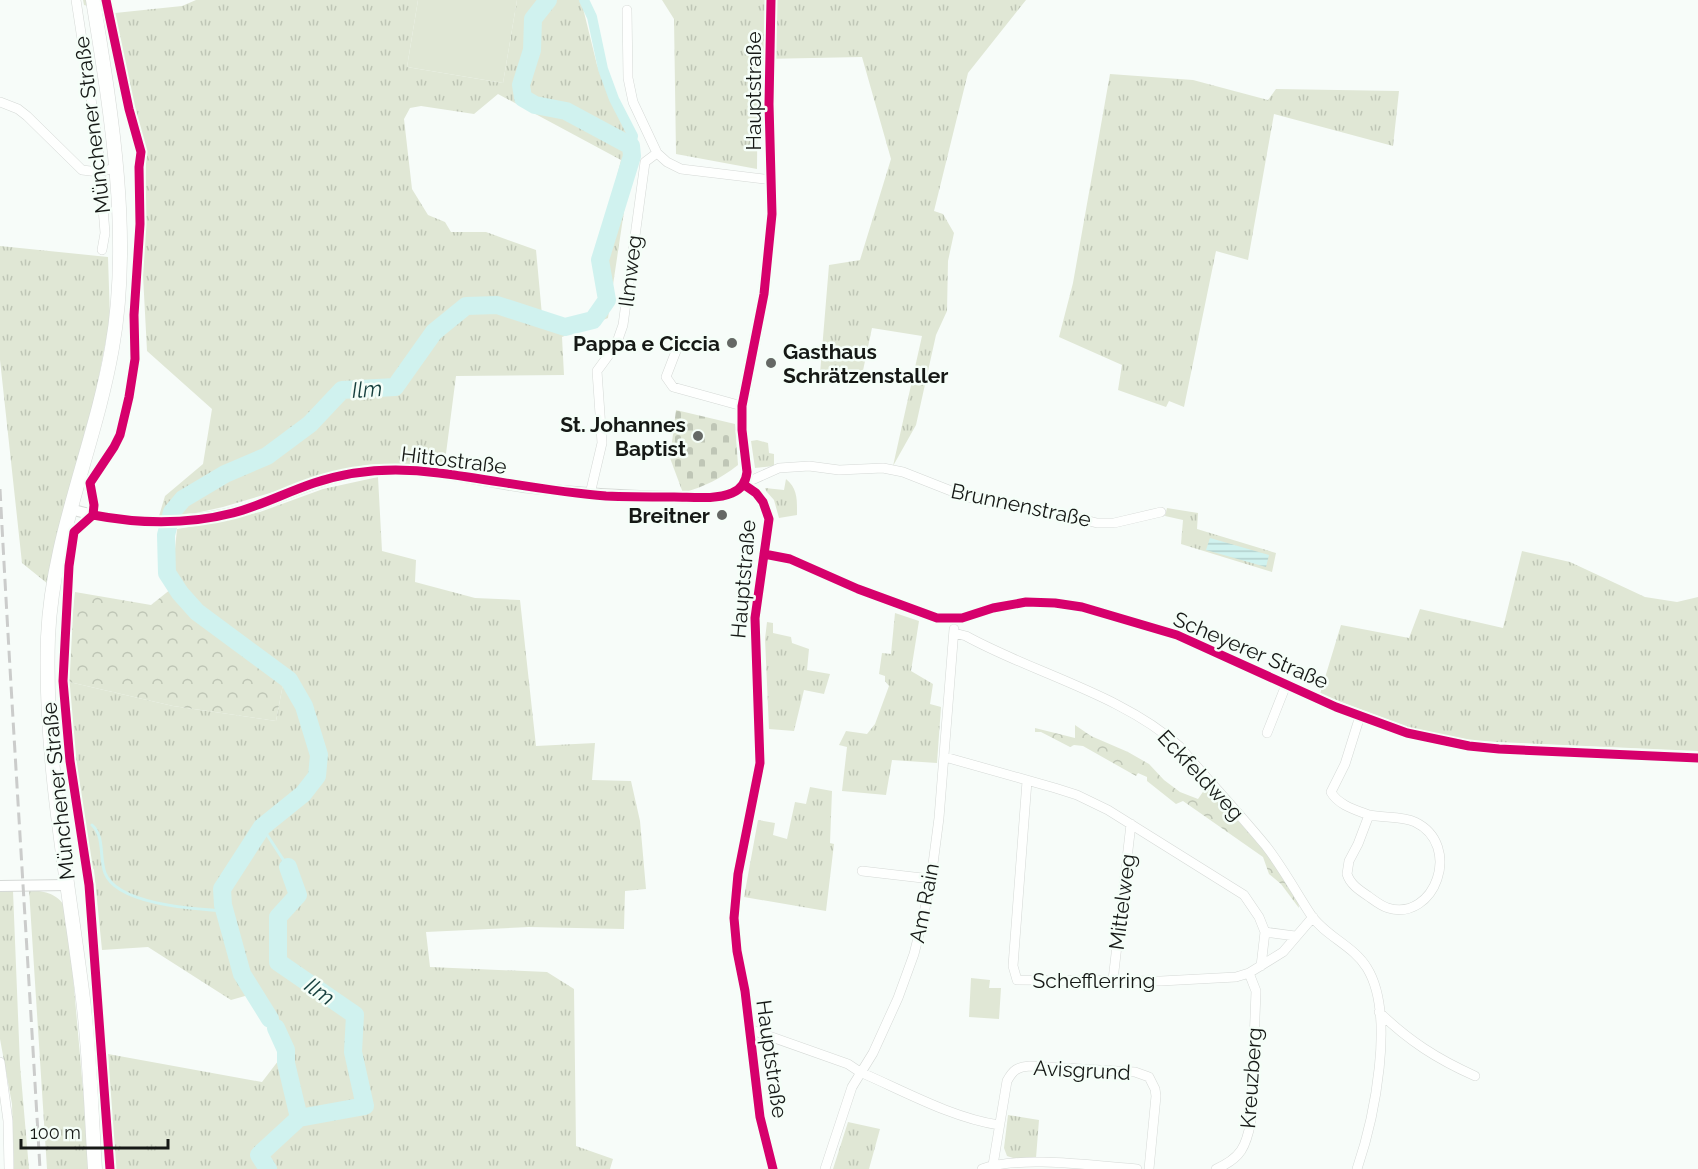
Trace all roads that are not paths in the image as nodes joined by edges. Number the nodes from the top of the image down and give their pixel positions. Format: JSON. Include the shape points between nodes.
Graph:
{"nodes":[{"id":1,"x":76,"y":0,"type":"edge"},
{"id":2,"x":93,"y":0,"type":"edge"},
{"id":3,"x":771,"y":0,"type":"edge"},
{"id":4,"x":627,"y":10,"type":"dead end"},
{"id":5,"x":0,"y":102,"type":"edge"},
{"id":6,"x":657,"y":153,"type":"junction"},
{"id":7,"x":115,"y":168,"type":"junction"},
{"id":8,"x":99,"y":172,"type":"junction"},
{"id":9,"x":772,"y":180,"type":"junction"},
{"id":10,"x":102,"y":250,"type":"dead end"},
{"id":11,"x":676,"y":351,"type":"dead end"},
{"id":12,"x":742,"y":406,"type":"junction"},
{"id":13,"x":743,"y":484,"type":"junction"},
{"id":14,"x":590,"y":494,"type":"junction"},
{"id":15,"x":70,"y":508,"type":"junction"},
{"id":16,"x":1161,"y":512,"type":"dead end"},
{"id":17,"x":764,"y":554,"type":"junction"},
{"id":18,"x":952,"y":620,"type":"junction"},
{"id":19,"x":954,"y":633,"type":"junction"},
{"id":20,"x":1286,"y":685,"type":"junction"},
{"id":21,"x":1360,"y":716,"type":"junction"},
{"id":22,"x":1267,"y":734,"type":"dead end"},
{"id":23,"x":945,"y":757,"type":"junction"},
{"id":24,"x":1698,"y":758,"type":"edge"},
{"id":25,"x":1027,"y":781,"type":"junction"},
{"id":26,"x":1369,"y":814,"type":"junction"},
{"id":27,"x":1131,"y":824,"type":"junction"},
{"id":28,"x":862,"y":871,"type":"dead end"},
{"id":29,"x":931,"y":879,"type":"junction"},
{"id":30,"x":67,"y":885,"type":"junction"},
{"id":31,"x":0,"y":886,"type":"edge"},
{"id":32,"x":1313,"y":917,"type":"junction"},
{"id":33,"x":1265,"y":932,"type":"junction"},
{"id":34,"x":1295,"y":936,"type":"junction"},
{"id":35,"x":1261,"y":966,"type":"junction"},
{"id":36,"x":1249,"y":973,"type":"junction"},
{"id":37,"x":1113,"y":980,"type":"junction"},
{"id":38,"x":1379,"y":1012,"type":"junction"},
{"id":39,"x":749,"y":1029,"type":"junction"},
{"id":40,"x":0,"y":1062,"type":"edge"},
{"id":41,"x":860,"y":1072,"type":"junction"},
{"id":42,"x":1475,"y":1076,"type":"dead end"},
{"id":43,"x":999,"y":1125,"type":"junction"},
{"id":44,"x":993,"y":1165,"type":"junction"},
{"id":45,"x":9,"y":1169,"type":"edge"},
{"id":46,"x":95,"y":1169,"type":"edge"},
{"id":47,"x":773,"y":1169,"type":"edge"},
{"id":48,"x":825,"y":1169,"type":"edge"},
{"id":49,"x":982,"y":1169,"type":"edge"},
{"id":50,"x":1137,"y":1169,"type":"edge"},
{"id":51,"x":1149,"y":1169,"type":"edge"},
{"id":52,"x":1216,"y":1169,"type":"edge"},
{"id":53,"x":1357,"y":1169,"type":"edge"}],
"edges":[{"from":1,"to":8,"type":"street","name":"Münchener Straße"},
{"from":2,"to":7,"type":"main road","name":"Münchener Straße"},
{"from":3,"to":9,"type":"street","name":"Hauptstraße"},
{"from":4,"to":6,"type":"street","via":[[628,78],[637,112]]},
{"from":5,"to":8,"type":"street","via":[[27,116],[82,170]]},
{"from":6,"to":9,"type":"street","via":[[681,169]]},
{"from":6,"to":14,"type":"street","name":"Ilmweg","via":[[644,164],[622,332],[597,371],[602,442]]},
{"from":7,"to":8,"type":"street"},
{"from":7,"to":15,"type":"main road","name":"Münchener Straße","via":[[120,255],[116,322],[103,389]]},
{"from":8,"to":10,"type":"street","name":"Münchener Straße","via":[[105,233]]},
{"from":9,"to":12,"type":"street","name":"Hauptstraße","via":[[764,294]]},
{"from":11,"to":12,"type":"street","via":[[666,378],[673,387]]},
{"from":12,"to":13,"type":"street","name":"Hauptstraße","via":[[747,472]]},
{"from":13,"to":14,"type":"street","name":"Hittostraße","via":[[730,494],[718,496]]},
{"from":13,"to":16,"type":"street","name":"Brunnenstraße","via":[[778,468],[884,468],[987,502],[1042,509],[1096,523],[1114,523]]},
{"from":13,"to":17,"type":"street","name":"Hauptstraße","via":[[756,493],[767,511]]},
{"from":14,"to":15,"type":"street","name":"Hittostraße","via":[[436,472],[377,469],[315,483],[234,513],[187,521],[126,522]]},
{"from":15,"to":30,"type":"main road","name":"Münchener Straße","via":[[54,582],[48,693]]},
{"from":17,"to":18,"type":"street","name":"Scheyerer Straße","via":[[790,560],[922,614]]},
{"from":17,"to":39,"type":"street","name":"Hauptstraße","via":[[755,618],[760,764],[735,897],[736,942]]},
{"from":18,"to":19,"type":"street","name":"Am Rain"},
{"from":18,"to":20,"type":"street","name":"Scheyerer Straße","via":[[1026,602],[1082,607],[1176,635]]},
{"from":19,"to":23,"type":"street","name":"Am Rain"},
{"from":19,"to":32,"type":"street","name":"Eckfeldweg","via":[[1106,701],[1166,734],[1266,847]]},
{"from":20,"to":21,"type":"street","name":"Scheyerer Straße"},
{"from":20,"to":22,"type":"street"},
{"from":21,"to":24,"type":"street","name":"Scheyerer Straße","via":[[1407,733],[1469,746]]},
{"from":21,"to":26,"type":"street","via":[[1345,764],[1331,792],[1346,806]]},
{"from":23,"to":25,"type":"street"},
{"from":23,"to":29,"type":"street","name":"Am Rain"},
{"from":25,"to":27,"type":"street","via":[[1077,795]]},
{"from":25,"to":37,"type":"street","name":"Schefflerring","via":[[1013,966],[1017,980]]},
{"from":26,"to":26,"type":"street","via":[[1349,861],[1349,880],[1387,908],[1405,909],[1417,904],[1429,894],[1440,872],[1440,855],[1434,840],[1413,821]]},
{"from":27,"to":33,"type":"street","via":[[1244,895]]},
{"from":27,"to":37,"type":"street","name":"Mittelweg"},
{"from":28,"to":29,"type":"street"},
{"from":29,"to":41,"type":"street","name":"Am Rain","via":[[907,977],[880,1040]]},
{"from":30,"to":31,"type":"street"},
{"from":30,"to":46,"type":"main road","name":"Münchener Straße","via":[[83,994]]},
{"from":32,"to":34,"type":"street","name":"Schefflerring"},
{"from":32,"to":38,"type":"street","name":"Eckfeldweg","via":[[1366,967]]},
{"from":33,"to":34,"type":"street"},
{"from":33,"to":35,"type":"street"},
{"from":34,"to":35,"type":"street","name":"Schefflerring","via":[[1283,952]]},
{"from":35,"to":36,"type":"street","name":"Schefflerring"},
{"from":36,"to":37,"type":"street","name":"Schefflerring","via":[[1221,979]]},
{"from":36,"to":52,"type":"street","name":"Kreuzberg","via":[[1256,991],[1248,1136],[1236,1158]]},
{"from":38,"to":42,"type":"street","via":[[1402,1035]]},
{"from":38,"to":53,"type":"street","name":"Eckfeldweg","via":[[1379,1076]]},
{"from":39,"to":41,"type":"street","via":[[812,1050]]},
{"from":39,"to":47,"type":"street","name":"Hauptstraße","via":[[760,1117]]},
{"from":40,"to":45,"type":"street"},
{"from":41,"to":43,"type":"street","via":[[973,1120]]},
{"from":41,"to":48,"type":"street","name":"Am Rain"},
{"from":43,"to":44,"type":"street","name":"Avisgrund"},
{"from":43,"to":51,"type":"street","name":"Avisgrund","via":[[1007,1081],[1019,1067],[1142,1073],[1152,1082],[1156,1096]]},
{"from":44,"to":49,"type":"street"},
{"from":44,"to":50,"type":"street","via":[[1035,1163]]}]}
